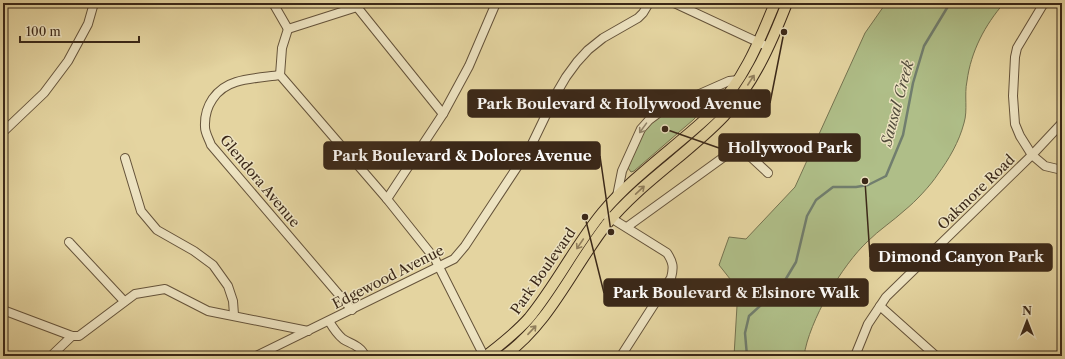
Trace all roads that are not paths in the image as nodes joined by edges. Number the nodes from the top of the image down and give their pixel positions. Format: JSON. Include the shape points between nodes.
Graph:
{"nodes":[{"id":1,"x":94,"y":3,"type":"edge"},
{"id":2,"x":273,"y":3,"type":"edge"},
{"id":3,"x":496,"y":3,"type":"edge"},
{"id":4,"x":649,"y":3,"type":"edge"},
{"id":5,"x":674,"y":3,"type":"edge"},
{"id":6,"x":775,"y":3,"type":"edge"},
{"id":7,"x":787,"y":3,"type":"edge"},
{"id":8,"x":1044,"y":3,"type":"edge"},
{"id":9,"x":361,"y":5,"type":"edge"},
{"id":10,"x":288,"y":29,"type":"junction"},
{"id":11,"x":759,"y":43,"type":"junction"},
{"id":12,"x":769,"y":46,"type":"junction"},
{"id":13,"x":280,"y":75,"type":"junction"},
{"id":14,"x":738,"y":80,"type":"junction"},
{"id":15,"x":443,"y":114,"type":"junction"},
{"id":16,"x":1062,"y":124,"type":"edge"},
{"id":17,"x":3,"y":132,"type":"edge"},
{"id":18,"x":1032,"y":156,"type":"junction"},
{"id":19,"x":125,"y":158,"type":"dead end"},
{"id":20,"x":1062,"y":170,"type":"edge"},
{"id":21,"x":768,"y":173,"type":"dead end"},
{"id":22,"x":617,"y":196,"type":"junction"},
{"id":23,"x":387,"y":199,"type":"junction"},
{"id":24,"x":603,"y":212,"type":"junction"},
{"id":25,"x":612,"y":218,"type":"junction"},
{"id":26,"x":627,"y":227,"type":"junction"},
{"id":27,"x":69,"y":242,"type":"dead end"},
{"id":28,"x":438,"y":268,"type":"junction"},
{"id":29,"x":124,"y":301,"type":"junction"},
{"id":30,"x":880,"y":306,"type":"junction"},
{"id":31,"x":3,"y":310,"type":"edge"},
{"id":32,"x":352,"y":310,"type":"junction"},
{"id":33,"x":234,"y":315,"type":"junction"},
{"id":34,"x":329,"y":321,"type":"junction"},
{"id":35,"x":308,"y":331,"type":"junction"},
{"id":36,"x":72,"y":336,"type":"junction"},
{"id":37,"x":51,"y":356,"type":"edge"},
{"id":38,"x":256,"y":356,"type":"edge"},
{"id":39,"x":365,"y":356,"type":"edge"},
{"id":40,"x":485,"y":356,"type":"edge"},
{"id":41,"x":504,"y":356,"type":"edge"},
{"id":42,"x":621,"y":356,"type":"edge"},
{"id":43,"x":855,"y":356,"type":"edge"},
{"id":44,"x":936,"y":356,"type":"edge"}],
"edges":[{"from":1,"to":17,"type":"street","via":[[88,24],[68,61],[44,92]]},
{"from":2,"to":10,"type":"street"},
{"from":3,"to":15,"type":"street","via":[[469,66]]},
{"from":4,"to":28,"type":"street","name":"Edgewood Avenue","via":[[638,18],[603,38],[577,62],[556,94],[531,146],[465,246],[454,260]]},
{"from":5,"to":11,"type":"street"},
{"from":6,"to":11,"type":"main road","name":"Park Boulevard"},
{"from":7,"to":12,"type":"main road","name":"Park Boulevard"},
{"from":8,"to":18,"type":"street","via":[[1021,40],[1015,57],[1015,124]]},
{"from":9,"to":10,"type":"street"},
{"from":9,"to":15,"type":"street"},
{"from":10,"to":13,"type":"street","via":[[282,48]]},
{"from":11,"to":12,"type":"street"},
{"from":11,"to":14,"type":"main road","name":"Park Boulevard"},
{"from":25,"to":12,"type":"main road","name":"Park Boulevard","one_way":true,"via":[[640,189],[725,115],[753,78]]},
{"from":13,"to":23,"type":"street"},
{"from":13,"to":32,"type":"street","name":"Glendora Avenue","via":[[236,82],[219,91],[210,102],[206,114],[205,128],[210,145]]},
{"from":14,"to":22,"type":"main road","name":"Park Boulevard","via":[[712,112]]},
{"from":14,"to":22,"type":"street","name":"Park Boulevard","one_way":true,"via":[[729,81],[661,110],[649,120],[641,129],[622,171]]},
{"from":15,"to":23,"type":"street"},
{"from":16,"to":18,"type":"street","name":"Oakmore Road"},
{"from":18,"to":20,"type":"street","via":[[1045,166]]},
{"from":18,"to":30,"type":"street","name":"Oakmore Road","via":[[886,297]]},
{"from":19,"to":33,"type":"street","via":[[141,211],[157,230],[213,265],[228,286]]},
{"from":21,"to":26,"type":"street","via":[[739,146]]},
{"from":22,"to":24,"type":"main road","name":"Park Boulevard"},
{"from":23,"to":28,"type":"street","via":[[435,259]]},
{"from":24,"to":25,"type":"street"},
{"from":24,"to":40,"type":"main road","name":"Park Boulevard","one_way":true,"via":[[528,319],[508,339]]},
{"from":25,"to":26,"type":"street"},
{"from":41,"to":25,"type":"main road","name":"Park Boulevard","one_way":true,"via":[[525,338],[552,306]]},
{"from":26,"to":42,"type":"street","via":[[667,253],[673,270],[671,278]]},
{"from":27,"to":29,"type":"street"},
{"from":28,"to":32,"type":"street","name":"Edgewood Avenue"},
{"from":28,"to":40,"type":"street"},
{"from":29,"to":33,"type":"street","via":[[135,294],[165,288],[208,310]]},
{"from":29,"to":36,"type":"street","via":[[79,336]]},
{"from":30,"to":43,"type":"street","name":"Oakmore Road","via":[[868,324]]},
{"from":30,"to":44,"type":"street"},
{"from":31,"to":36,"type":"street"},
{"from":32,"to":34,"type":"street","name":"Edgewood Avenue"},
{"from":33,"to":35,"type":"street"},
{"from":34,"to":35,"type":"street","name":"Edgewood Avenue"},
{"from":34,"to":39,"type":"street","via":[[334,330],[357,346]]},
{"from":35,"to":38,"type":"street","name":"Edgewood Avenue"},
{"from":36,"to":37,"type":"street"}]}
